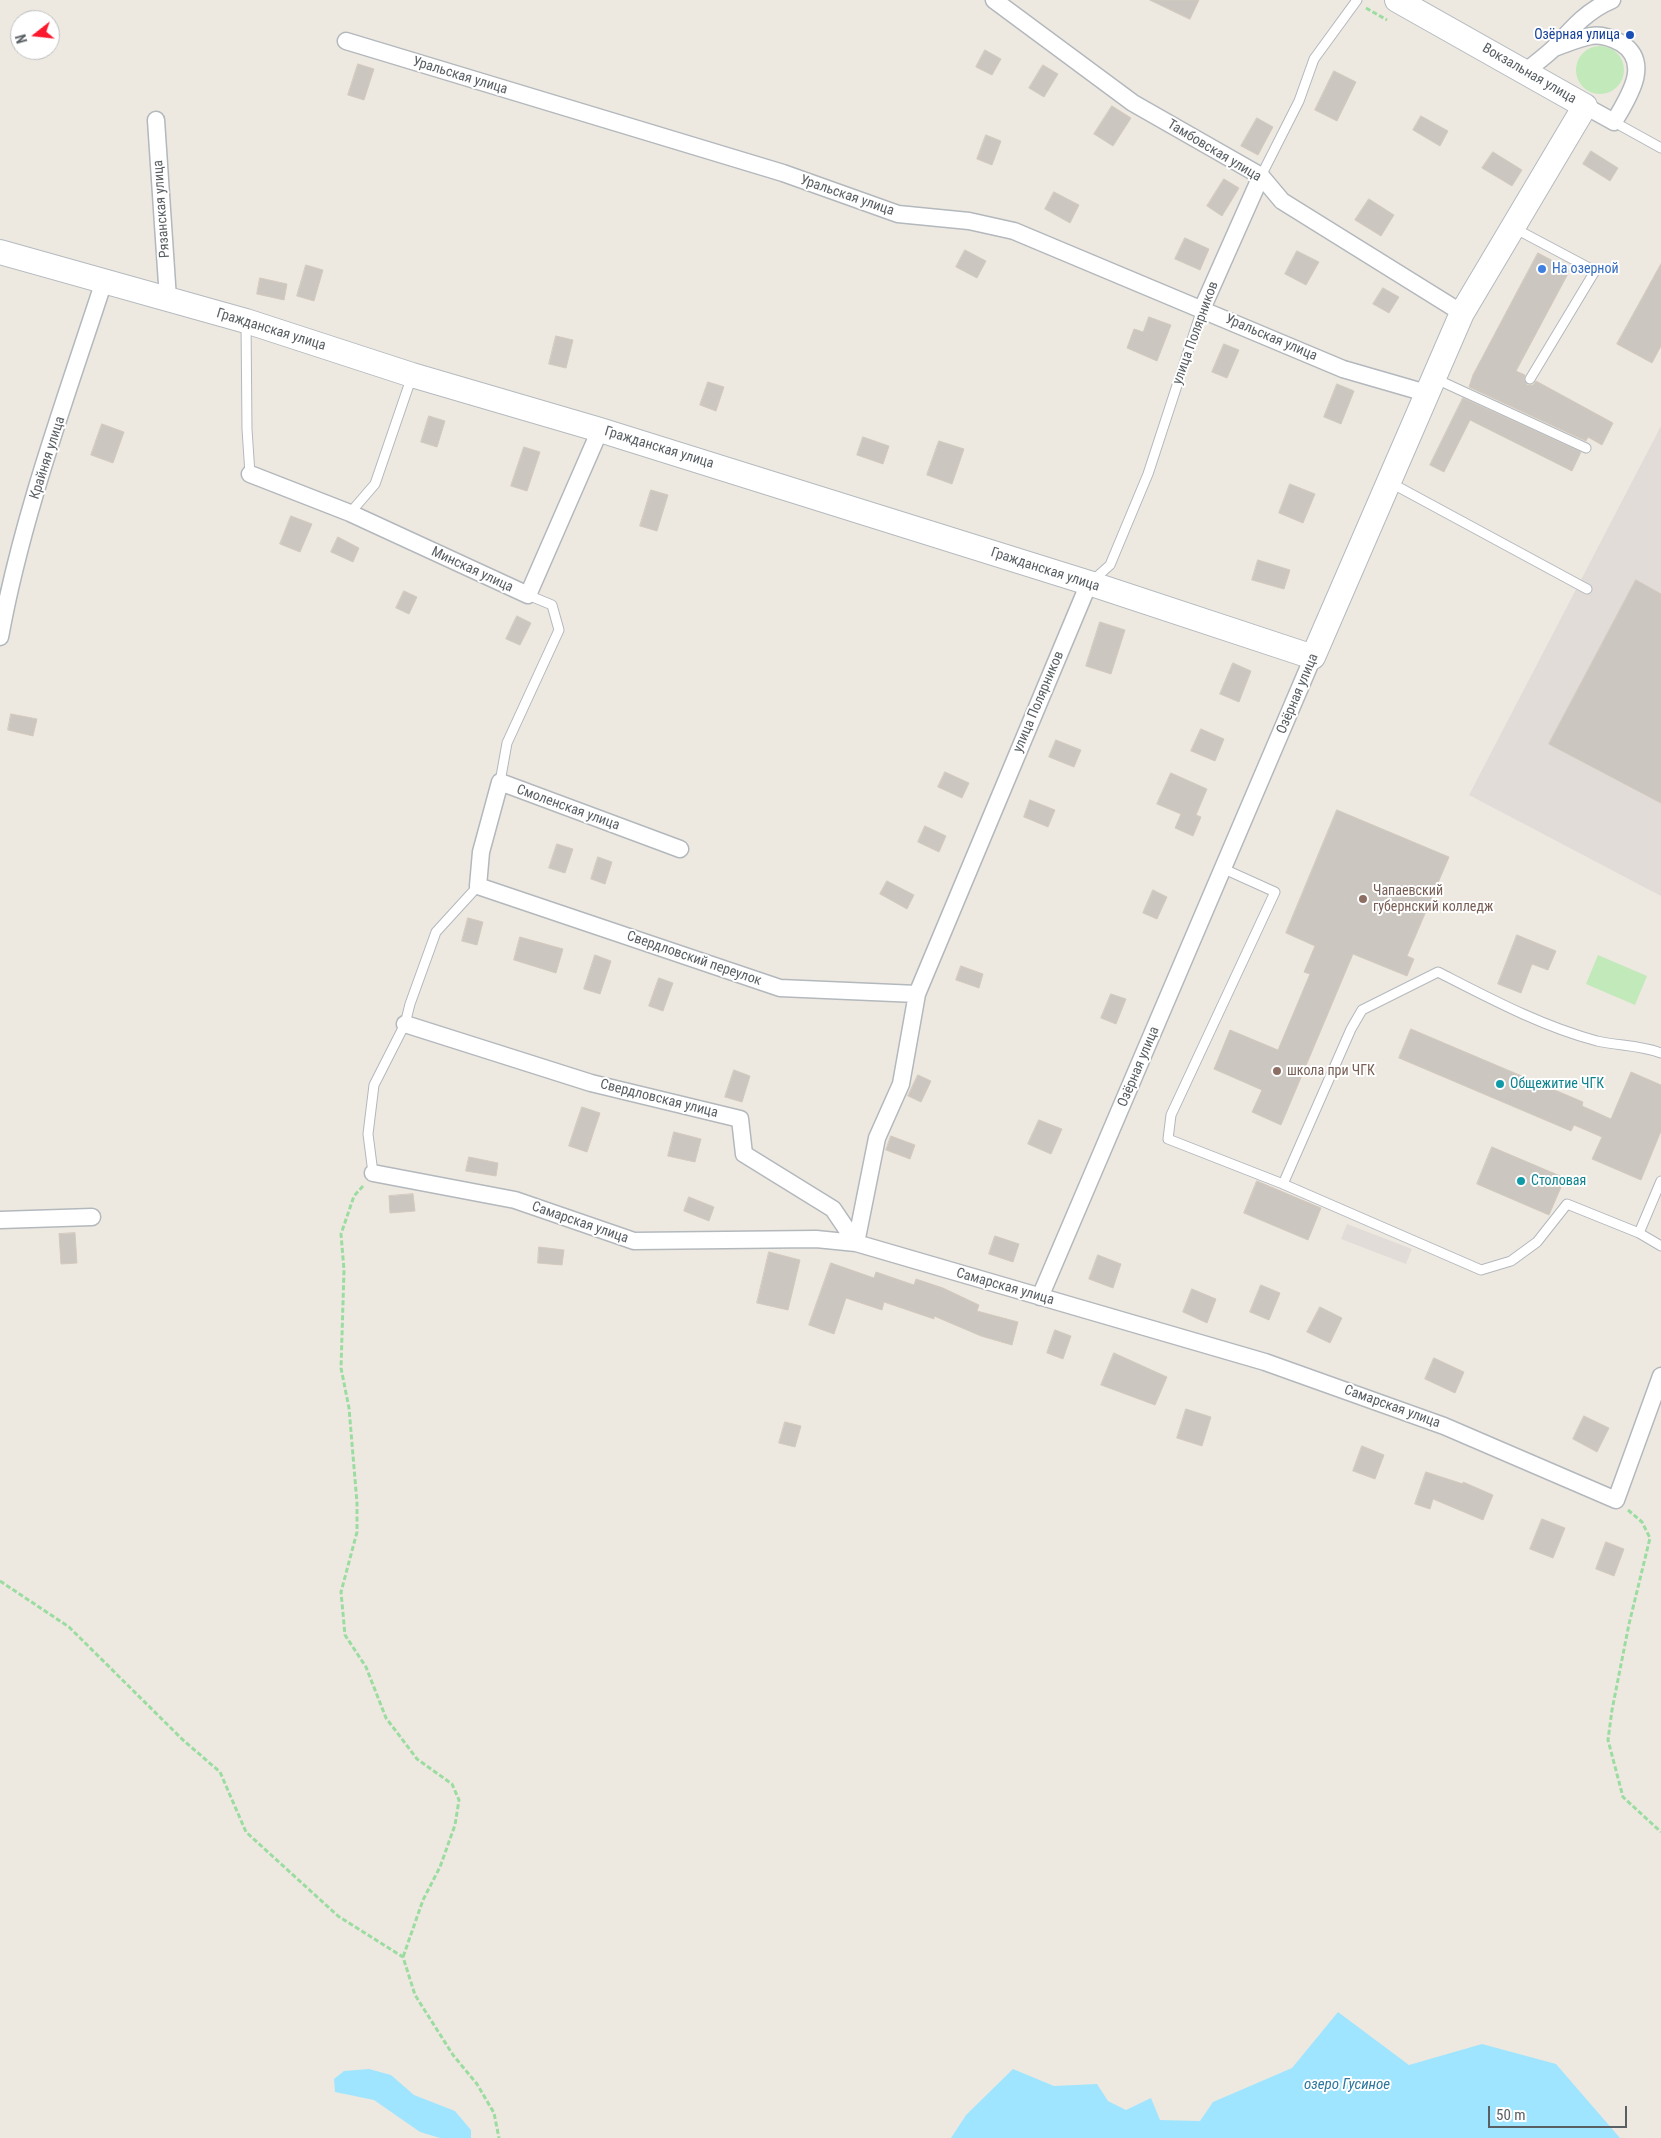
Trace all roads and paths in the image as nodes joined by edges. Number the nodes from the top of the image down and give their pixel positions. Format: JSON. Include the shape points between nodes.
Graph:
{"nodes":[{"id":1,"x":994,"y":0,"type":"edge"},
{"id":2,"x":1357,"y":0,"type":"edge"},
{"id":3,"x":1397,"y":0,"type":"edge"},
{"id":4,"x":1612,"y":0,"type":"edge"},
{"id":5,"x":346,"y":41,"type":"dead end"},
{"id":6,"x":1554,"y":48,"type":"junction"},
{"id":7,"x":1526,"y":72,"type":"junction"},
{"id":8,"x":1585,"y":106,"type":"junction"},
{"id":9,"x":156,"y":120,"type":"dead end"},
{"id":10,"x":1614,"y":122,"type":"junction"},
{"id":11,"x":1661,"y":148,"type":"edge"},
{"id":12,"x":1261,"y":176,"type":"junction"},
{"id":13,"x":1514,"y":228,"type":"junction"},
{"id":14,"x":0,"y":252,"type":"edge"},
{"id":15,"x":104,"y":281,"type":"junction"},
{"id":16,"x":168,"y":299,"type":"junction"},
{"id":17,"x":1202,"y":309,"type":"junction"},
{"id":18,"x":1462,"y":313,"type":"junction"},
{"id":19,"x":246,"y":321,"type":"junction"},
{"id":20,"x":412,"y":375,"type":"junction"},
{"id":21,"x":1530,"y":379,"type":"dead end"},
{"id":22,"x":1430,"y":386,"type":"junction"},
{"id":23,"x":600,"y":430,"type":"junction"},
{"id":24,"x":1586,"y":448,"type":"dead end"},
{"id":25,"x":250,"y":474,"type":"joint"},
{"id":26,"x":1388,"y":482,"type":"junction"},
{"id":27,"x":350,"y":513,"type":"junction"},
{"id":28,"x":1089,"y":584,"type":"junction"},
{"id":29,"x":1587,"y":588,"type":"dead end"},
{"id":30,"x":528,"y":595,"type":"junction"},
{"id":31,"x":0,"y":637,"type":"edge"},
{"id":32,"x":1314,"y":657,"type":"junction"},
{"id":33,"x":500,"y":782,"type":"junction"},
{"id":34,"x":680,"y":849,"type":"dead end"},
{"id":35,"x":1224,"y":869,"type":"junction"},
{"id":36,"x":478,"y":886,"type":"junction"},
{"id":37,"x":917,"y":994,"type":"junction"},
{"id":38,"x":405,"y":1024,"type":"junction"},
{"id":39,"x":1661,"y":1053,"type":"edge"},
{"id":40,"x":373,"y":1174,"type":"junction"},
{"id":41,"x":1661,"y":1182,"type":"edge"},
{"id":42,"x":1283,"y":1184,"type":"junction"},
{"id":43,"x":92,"y":1217,"type":"dead end"},
{"id":44,"x":0,"y":1220,"type":"edge"},
{"id":45,"x":1639,"y":1233,"type":"junction"},
{"id":46,"x":856,"y":1243,"type":"junction"},
{"id":47,"x":1661,"y":1246,"type":"edge"},
{"id":48,"x":1040,"y":1297,"type":"junction"},
{"id":49,"x":1661,"y":1376,"type":"edge"},
{"id":50,"x":1616,"y":1500,"type":"junction"},
{"id":51,"x":0,"y":1581,"type":"edge"},
{"id":52,"x":1661,"y":1832,"type":"edge"},
{"id":53,"x":403,"y":1956,"type":"junction"},
{"id":54,"x":499,"y":2138,"type":"edge"}],
"edges":[{"from":1,"to":12,"type":"street","name":"Тамбовская улица","via":[[1133,103]]},
{"from":2,"to":12,"type":"lane","via":[[1314,60]]},
{"from":3,"to":7,"type":"street","name":"Вокзальная улица"},
{"from":4,"to":6,"type":"street","via":[[1580,19]]},
{"from":5,"to":17,"type":"street","name":"Уральская улица","via":[[783,173],[898,214],[969,221],[1014,231]]},
{"from":6,"to":7,"type":"street"},
{"from":6,"to":10,"type":"street","via":[[1592,36],[1611,38],[1632,55],[1637,69],[1634,87]]},
{"from":7,"to":8,"type":"street","name":"Вокзальная улица"},
{"from":8,"to":10,"type":"street","name":"Вокзальная улица"},
{"from":8,"to":13,"type":"street","name":"Озёрная улица"},
{"from":9,"to":16,"type":"street","name":"Рязанская улица"},
{"from":10,"to":11,"type":"lane","name":"Вокзальная улица"},
{"from":12,"to":17,"type":"street","name":"улица Полярников"},
{"from":12,"to":18,"type":"street","name":"Тамбовская улица","via":[[1282,201]]},
{"from":13,"to":18,"type":"street","name":"Озёрная улица"},
{"from":13,"to":21,"type":"lane","via":[[1594,271]]},
{"from":14,"to":15,"type":"street","name":"Гражданская улица"},
{"from":15,"to":16,"type":"street","name":"Гражданская улица"},
{"from":15,"to":31,"type":"street","name":"Крайняя улица","via":[[29,517]]},
{"from":16,"to":19,"type":"street","name":"Гражданская улица"},
{"from":17,"to":22,"type":"street","name":"Уральская улица","via":[[1343,369]]},
{"from":17,"to":28,"type":"lane","name":"улица Полярников","via":[[1140,492],[1110,565]]},
{"from":18,"to":22,"type":"street","name":"Озёрная улица"},
{"from":19,"to":20,"type":"street","name":"Гражданская улица"},
{"from":19,"to":25,"type":"lane"},
{"from":20,"to":23,"type":"street","name":"Гражданская улица"},
{"from":20,"to":27,"type":"lane","via":[[375,484]]},
{"from":22,"to":24,"type":"lane"},
{"from":22,"to":26,"type":"street","name":"Озёрная улица"},
{"from":23,"to":28,"type":"street","name":"Гражданская улица"},
{"from":23,"to":30,"type":"street","name":"Минская улица"},
{"from":25,"to":27,"type":"street","name":"Минская улица"},
{"from":26,"to":29,"type":"lane"},
{"from":26,"to":32,"type":"street","name":"Озёрная улица"},
{"from":27,"to":30,"type":"street","name":"Минская улица"},
{"from":28,"to":32,"type":"street","name":"Гражданская улица"},
{"from":28,"to":37,"type":"street","name":"улица Полярников"},
{"from":30,"to":33,"type":"lane","via":[[552,605],[559,630],[507,743]]},
{"from":32,"to":35,"type":"street","name":"Озёрная улица"},
{"from":33,"to":34,"type":"street","name":"Смоленская улица"},
{"from":33,"to":36,"type":"street","name":"Смоленская улица","via":[[481,852]]},
{"from":35,"to":42,"type":"lane","via":[[1275,892],[1171,1115],[1168,1139]]},
{"from":35,"to":48,"type":"street","name":"Озёрная улица"},
{"from":36,"to":37,"type":"street","name":"Свердловский переулок","via":[[780,988]]},
{"from":36,"to":38,"type":"lane","via":[[436,932]]},
{"from":37,"to":46,"type":"street","name":"улица Полярников","via":[[901,1084],[877,1138]]},
{"from":38,"to":40,"type":"lane","via":[[374,1085],[368,1134]]},
{"from":38,"to":46,"type":"street","name":"Свердловская улица","via":[[591,1083],[740,1119],[744,1154],[833,1209]]},
{"from":39,"to":42,"type":"lane","via":[[1646,1047],[1598,1041],[1518,1012],[1438,972],[1362,1010]]},
{"from":40,"to":46,"type":"street","name":"Самарская улица","via":[[515,1200],[634,1241],[816,1239]]},
{"from":40,"to":53,"type":"path","via":[[354,1196],[341,1234],[344,1270],[341,1368],[349,1408],[357,1503],[357,1532],[340,1592],[345,1635],[366,1667],[386,1718],[417,1759],[452,1784],[459,1800],[455,1825],[440,1867],[423,1900]]},
{"from":41,"to":45,"type":"lane"},
{"from":42,"to":45,"type":"lane","via":[[1480,1270],[1511,1261],[1537,1242],[1566,1204]]},
{"from":43,"to":44,"type":"street"},
{"from":45,"to":47,"type":"lane"},
{"from":46,"to":48,"type":"street","name":"Самарская улица"},
{"from":48,"to":50,"type":"street","name":"Самарская улица","via":[[1265,1362],[1444,1426]]},
{"from":49,"to":50,"type":"street"},
{"from":50,"to":52,"type":"path","via":[[1642,1522],[1650,1538],[1627,1634],[1608,1740],[1623,1798]]},
{"from":51,"to":53,"type":"path","via":[[69,1626],[183,1740],[220,1772],[246,1832],[338,1916]]},
{"from":53,"to":54,"type":"path","via":[[415,1995],[490,2106]]}]}
